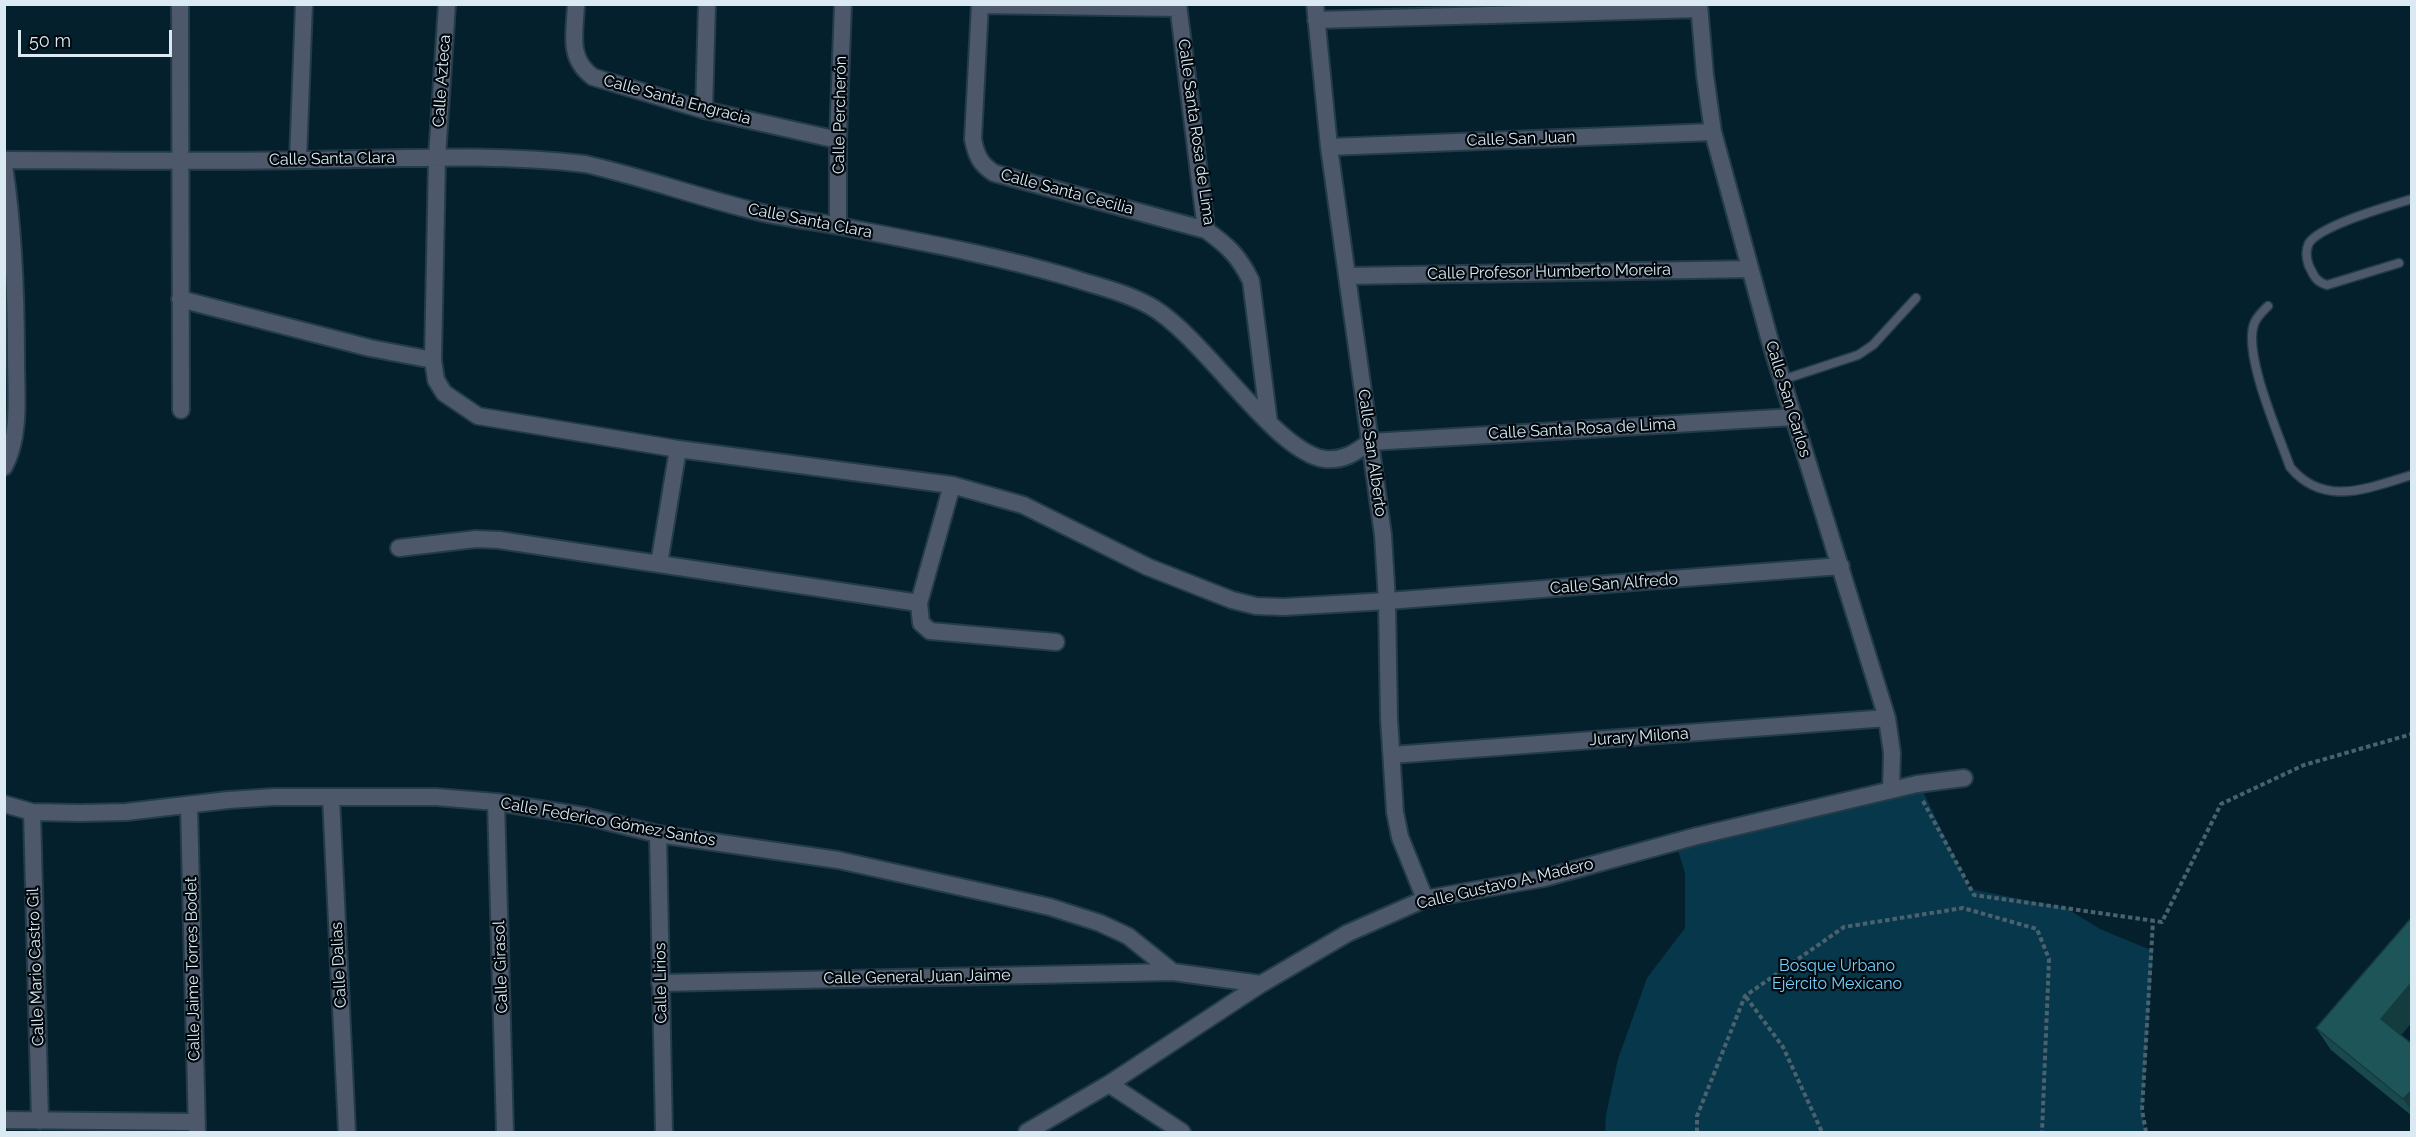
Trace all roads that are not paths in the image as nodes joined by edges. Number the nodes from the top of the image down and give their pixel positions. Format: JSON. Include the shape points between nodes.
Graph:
{"nodes":[{"id":1,"x":180,"y":4,"type":"edge"},
{"id":2,"x":304,"y":4,"type":"edge"},
{"id":3,"x":447,"y":4,"type":"edge"},
{"id":4,"x":576,"y":4,"type":"edge"},
{"id":5,"x":707,"y":4,"type":"edge"},
{"id":6,"x":843,"y":4,"type":"edge"},
{"id":7,"x":980,"y":5,"type":"edge"},
{"id":8,"x":1178,"y":6,"type":"edge"},
{"id":9,"x":1699,"y":7,"type":"edge"},
{"id":10,"x":1315,"y":12,"type":"edge"},
{"id":11,"x":704,"y":110,"type":"junction"},
{"id":12,"x":1713,"y":132,"type":"junction"},
{"id":13,"x":838,"y":140,"type":"junction"},
{"id":14,"x":1329,"y":147,"type":"junction"},
{"id":15,"x":437,"y":158,"type":"junction"},
{"id":16,"x":4,"y":159,"type":"edge"},
{"id":17,"x":182,"y":160,"type":"junction"},
{"id":18,"x":298,"y":160,"type":"junction"},
{"id":19,"x":4,"y":166,"type":"edge"},
{"id":20,"x":2412,"y":199,"type":"edge"},
{"id":21,"x":838,"y":226,"type":"junction"},
{"id":22,"x":1206,"y":230,"type":"junction"},
{"id":23,"x":2399,"y":263,"type":"dead end"},
{"id":24,"x":1750,"y":268,"type":"junction"},
{"id":25,"x":1347,"y":276,"type":"junction"},
{"id":26,"x":1916,"y":298,"type":"dead end"},
{"id":27,"x":180,"y":299,"type":"junction"},
{"id":28,"x":2268,"y":306,"type":"dead end"},
{"id":29,"x":434,"y":360,"type":"junction"},
{"id":30,"x":1782,"y":380,"type":"junction"},
{"id":31,"x":182,"y":410,"type":"dead end"},
{"id":32,"x":1793,"y":417,"type":"junction"},
{"id":33,"x":1269,"y":423,"type":"junction"},
{"id":34,"x":1370,"y":442,"type":"junction"},
{"id":35,"x":678,"y":449,"type":"junction"},
{"id":36,"x":4,"y":467,"type":"edge"},
{"id":37,"x":2412,"y":475,"type":"edge"},
{"id":38,"x":952,"y":485,"type":"junction"},
{"id":39,"x":399,"y":548,"type":"dead end"},
{"id":40,"x":659,"y":564,"type":"junction"},
{"id":41,"x":1841,"y":566,"type":"junction"},
{"id":42,"x":1387,"y":601,"type":"junction"},
{"id":43,"x":919,"y":603,"type":"junction"},
{"id":44,"x":1056,"y":642,"type":"dead end"},
{"id":45,"x":1887,"y":718,"type":"junction"},
{"id":46,"x":1392,"y":755,"type":"junction"},
{"id":47,"x":1964,"y":778,"type":"dead end"},
{"id":48,"x":1891,"y":790,"type":"junction"},
{"id":49,"x":331,"y":796,"type":"junction"},
{"id":50,"x":496,"y":802,"type":"junction"},
{"id":51,"x":4,"y":804,"type":"edge"},
{"id":52,"x":189,"y":806,"type":"junction"},
{"id":53,"x":32,"y":812,"type":"junction"},
{"id":54,"x":658,"y":834,"type":"junction"},
{"id":55,"x":1425,"y":899,"type":"junction"},
{"id":56,"x":1173,"y":972,"type":"junction"},
{"id":57,"x":660,"y":983,"type":"junction"},
{"id":58,"x":1261,"y":984,"type":"junction"},
{"id":59,"x":1109,"y":1084,"type":"junction"},
{"id":60,"x":4,"y":1120,"type":"edge"},
{"id":61,"x":40,"y":1121,"type":"junction"},
{"id":62,"x":61,"y":1122,"type":"junction"},
{"id":63,"x":197,"y":1127,"type":"edge"},
{"id":64,"x":76,"y":1132,"type":"edge"},
{"id":65,"x":347,"y":1132,"type":"edge"},
{"id":66,"x":506,"y":1132,"type":"edge"},
{"id":67,"x":664,"y":1132,"type":"edge"},
{"id":68,"x":1027,"y":1132,"type":"edge"},
{"id":69,"x":1182,"y":1132,"type":"edge"}],
"edges":[{"from":1,"to":17,"type":"street"},
{"from":2,"to":18,"type":"street"},
{"from":3,"to":15,"type":"street","name":"Calle Azteca"},
{"from":4,"to":11,"type":"street","name":"Calle Santa Engracia","via":[[575,51],[586,72]]},
{"from":5,"to":11,"type":"street"},
{"from":6,"to":13,"type":"street","name":"Calle Percherón"},
{"from":7,"to":8,"type":"street"},
{"from":7,"to":22,"type":"street","name":"Calle Santa Cecilia","via":[[973,138],[984,167],[994,173]]},
{"from":8,"to":22,"type":"street","name":"Calle Santa Rosa de Lima"},
{"from":9,"to":10,"type":"street"},
{"from":9,"to":12,"type":"street","name":"Calle San Carlos"},
{"from":10,"to":14,"type":"street","name":"Calle San Alberto"},
{"from":11,"to":13,"type":"street","name":"Calle Santa Engracia"},
{"from":12,"to":14,"type":"street","name":"Calle San Juan"},
{"from":12,"to":24,"type":"street","name":"Calle San Carlos"},
{"from":13,"to":21,"type":"street","name":"Calle Percherón"},
{"from":14,"to":25,"type":"street","name":"Calle San Alberto"},
{"from":15,"to":18,"type":"street","name":"Calle Santa Clara"},
{"from":15,"to":21,"type":"street","name":"Calle Santa Clara","via":[[585,164],[760,212]]},
{"from":15,"to":29,"type":"street","name":"Calle Azteca"},
{"from":16,"to":17,"type":"street","name":"Calle Santa Clara"},
{"from":17,"to":18,"type":"street","name":"Calle Santa Clara"},
{"from":17,"to":27,"type":"street"},
{"from":19,"to":36,"type":"street","via":[[12,233],[16,380],[14,439]]},
{"from":20,"to":23,"type":"lane","via":[[2331,228],[2310,241],[2306,250],[2315,279],[2327,285]]},
{"from":21,"to":33,"type":"street","name":"Calle Santa Clara","via":[[1038,268],[1150,306],[1195,341]]},
{"from":22,"to":33,"type":"street","name":"Calle Santa Rosa de Lima","via":[[1231,248],[1251,281]]},
{"from":24,"to":25,"type":"street","name":"Calle Profesor Humberto Moreira"},
{"from":24,"to":30,"type":"street","name":"Calle San Carlos"},
{"from":25,"to":34,"type":"street","name":"Calle San Alberto"},
{"from":26,"to":30,"type":"lane","via":[[1874,345],[1858,355]]},
{"from":27,"to":29,"type":"street","via":[[370,348]]},
{"from":27,"to":31,"type":"street"},
{"from":28,"to":37,"type":"lane","via":[[2253,326],[2255,364],[2290,467],[2301,480],[2333,492]]},
{"from":29,"to":35,"type":"street","name":"Calle Azteca","via":[[436,380],[444,393],[478,416]]},
{"from":30,"to":32,"type":"street","name":"Calle San Carlos"},
{"from":32,"to":34,"type":"street","name":"Calle Santa Rosa de Lima"},
{"from":32,"to":41,"type":"street","name":"Calle San Carlos"},
{"from":33,"to":34,"type":"street","name":"Calle Santa Clara","via":[[1304,452],[1323,459],[1352,454]]},
{"from":34,"to":42,"type":"street","name":"Calle San Alberto","via":[[1383,535]]},
{"from":35,"to":38,"type":"street","name":"Calle San Alfredo"},
{"from":35,"to":40,"type":"street"},
{"from":38,"to":42,"type":"street","name":"Calle San Alfredo","via":[[1023,505],[1148,567],[1232,600],[1284,607]]},
{"from":38,"to":43,"type":"street"},
{"from":39,"to":40,"type":"street","via":[[499,540]]},
{"from":40,"to":43,"type":"street"},
{"from":41,"to":42,"type":"street","name":"Calle San Alfredo"},
{"from":41,"to":45,"type":"street","name":"Calle San Carlos"},
{"from":42,"to":46,"type":"street","name":"Calle San Alberto"},
{"from":43,"to":44,"type":"street","via":[[921,623],[930,631]]},
{"from":45,"to":46,"type":"street","name":"Jurary Milona"},
{"from":45,"to":48,"type":"street","name":"Calle San Carlos","via":[[1892,753]]},
{"from":46,"to":55,"type":"street","name":"Calle San Alberto","via":[[1395,812],[1406,854]]},
{"from":47,"to":48,"type":"street","name":"Calle Gustavo A. Madero"},
{"from":48,"to":55,"type":"street","name":"Calle Gustavo A. Madero","via":[[1697,836],[1544,878]]},
{"from":49,"to":50,"type":"street","name":"Calle Federico Gómez Santos"},
{"from":49,"to":52,"type":"street","name":"Calle Federico Gómez Santos","via":[[228,800]]},
{"from":49,"to":65,"type":"street","name":"Calle Dalias"},
{"from":50,"to":54,"type":"street","name":"Calle Federico Gómez Santos","via":[[584,816]]},
{"from":50,"to":66,"type":"street","name":"Calle Girasol"},
{"from":51,"to":53,"type":"street","name":"Calle Federico Gómez Santos"},
{"from":52,"to":53,"type":"street","name":"Calle Federico Gómez Santos","via":[[126,812]]},
{"from":52,"to":63,"type":"street","name":"Calle Jaime Torres Bodet"},
{"from":53,"to":61,"type":"street","name":"Calle Mario Castro Gil"},
{"from":54,"to":56,"type":"street","name":"Calle Federico Gómez Santos","via":[[838,860],[1050,907],[1128,936]]},
{"from":54,"to":57,"type":"street","name":"Calle Lirios"},
{"from":55,"to":58,"type":"street","name":"Calle Gustavo A. Madero","via":[[1348,933]]},
{"from":56,"to":57,"type":"street","name":"Calle General Juan Jaime"},
{"from":56,"to":58,"type":"street"},
{"from":57,"to":67,"type":"street","name":"Calle Lirios"},
{"from":58,"to":59,"type":"street","name":"Calle Gustavo A. Madero"},
{"from":59,"to":68,"type":"street","name":"Calle Gustavo A. Madero"},
{"from":59,"to":69,"type":"street"},
{"from":60,"to":61,"type":"street"},
{"from":61,"to":62,"type":"street"},
{"from":62,"to":63,"type":"street"},
{"from":62,"to":64,"type":"street"}]}
